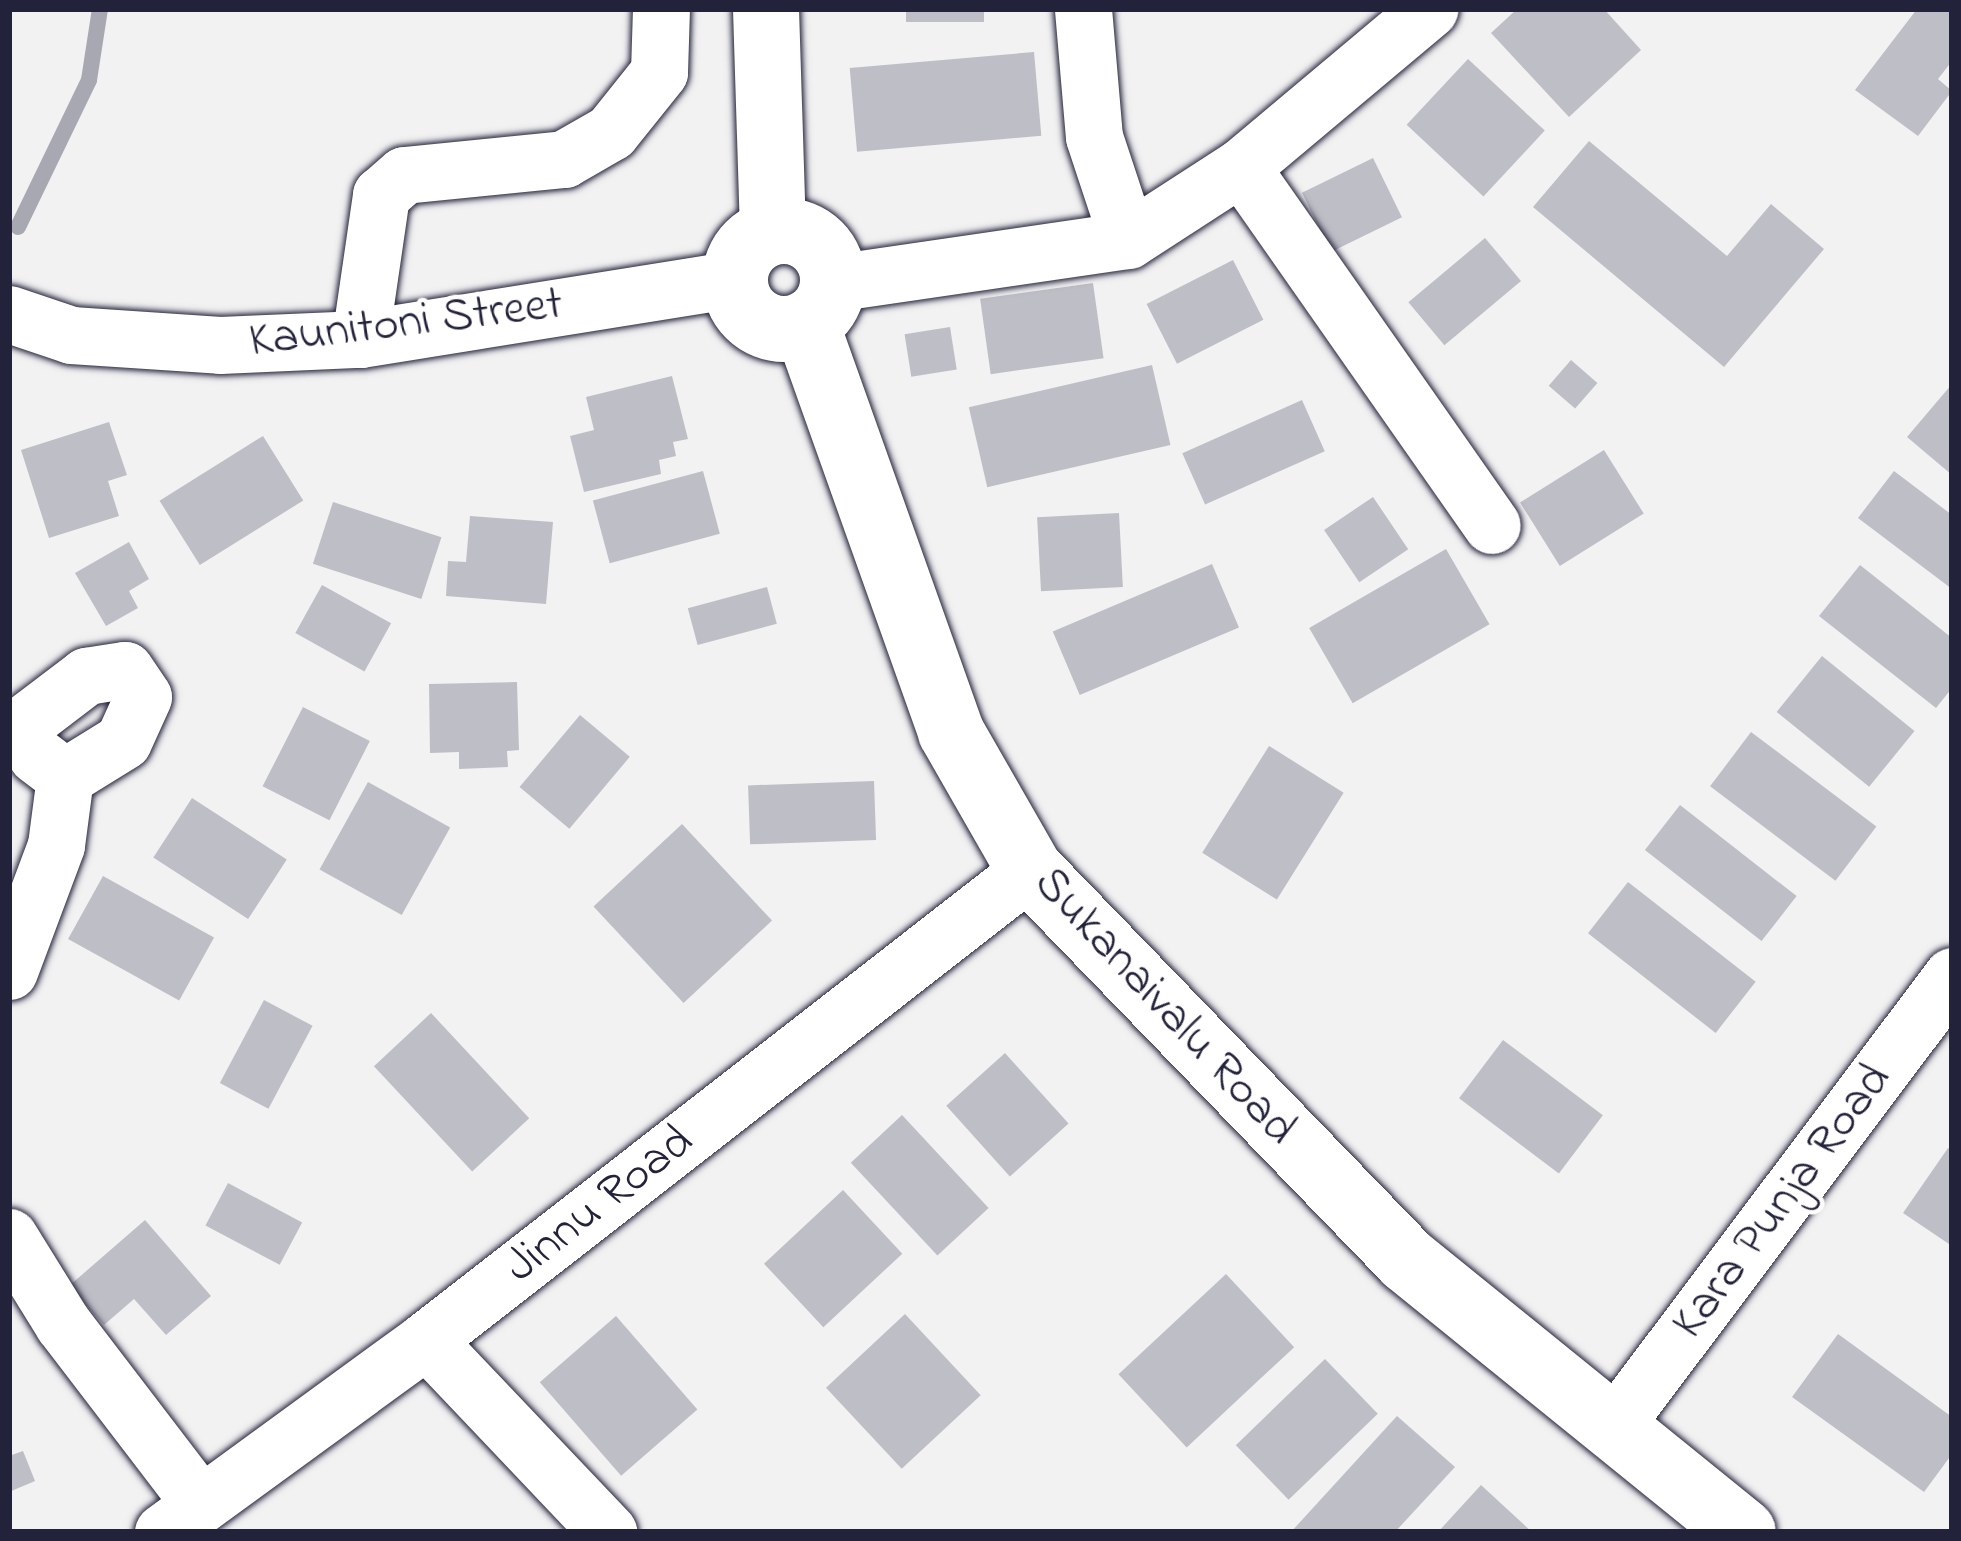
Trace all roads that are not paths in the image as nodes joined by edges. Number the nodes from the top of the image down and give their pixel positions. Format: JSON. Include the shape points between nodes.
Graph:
{"nodes":[{"id":1,"x":661,"y":9,"type":"edge"},
{"id":2,"x":766,"y":9,"type":"edge"},
{"id":3,"x":1083,"y":9,"type":"edge"},
{"id":4,"x":1429,"y":9,"type":"edge"},
{"id":5,"x":1241,"y":166,"type":"junction"},
{"id":6,"x":1128,"y":240,"type":"junction"},
{"id":7,"x":754,"y":255,"type":"junction"},
{"id":8,"x":820,"y":303,"type":"junction"},
{"id":9,"x":9,"y":314,"type":"edge"},
{"id":10,"x":360,"y":339,"type":"junction"},
{"id":11,"x":1492,"y":525,"type":"dead end"},
{"id":12,"x":9,"y":735,"type":"edge"},
{"id":13,"x":64,"y":777,"type":"junction"},
{"id":14,"x":1030,"y":870,"type":"junction"},
{"id":15,"x":9,"y":971,"type":"edge"},
{"id":16,"x":1952,"y":976,"type":"edge"},
{"id":17,"x":9,"y":1237,"type":"edge"},
{"id":18,"x":426,"y":1340,"type":"junction"},
{"id":19,"x":1613,"y":1427,"type":"junction"},
{"id":20,"x":182,"y":1517,"type":"edge"},
{"id":21,"x":608,"y":1532,"type":"edge"},
{"id":22,"x":1743,"y":1532,"type":"edge"}],
"edges":[{"from":1,"to":10,"type":"street","via":[[658,72],[611,132],[565,158],[404,175],[381,195]]},
{"from":2,"to":7,"type":"main road"},
{"from":3,"to":6,"type":"street","via":[[1094,137]]},
{"from":4,"to":5,"type":"street"},
{"from":5,"to":6,"type":"street"},
{"from":5,"to":11,"type":"street"},
{"from":6,"to":8,"type":"street"},
{"from":7,"to":8,"type":"main road","via":[[808,237],[832,265]]},
{"from":7,"to":8,"type":"main road","via":[[744,310],[757,321],[790,329]]},
{"from":7,"to":10,"type":"street","name":"Kaunitoni Street"},
{"from":8,"to":14,"type":"main road","name":"Sukanaivalu Road","via":[[950,733]]},
{"from":9,"to":10,"type":"street","name":"Kaunitoni Street","via":[[71,335],[220,345]]},
{"from":12,"to":13,"type":"street"},
{"from":12,"to":13,"type":"street","via":[[86,676],[125,670],[143,697],[123,740]]},
{"from":13,"to":15,"type":"street","via":[[56,845]]},
{"from":14,"to":18,"type":"street","name":"Jinnu Road"},
{"from":14,"to":19,"type":"main road","name":"Sukanaivalu Road","via":[[1407,1260]]},
{"from":16,"to":19,"type":"street","name":"Kara Punja Road"},
{"from":17,"to":20,"type":"street"},
{"from":18,"to":20,"type":"street","name":"Jinnu Road"},
{"from":18,"to":21,"type":"street"},
{"from":19,"to":22,"type":"main road","name":"Sukanaivalu Road"}]}
